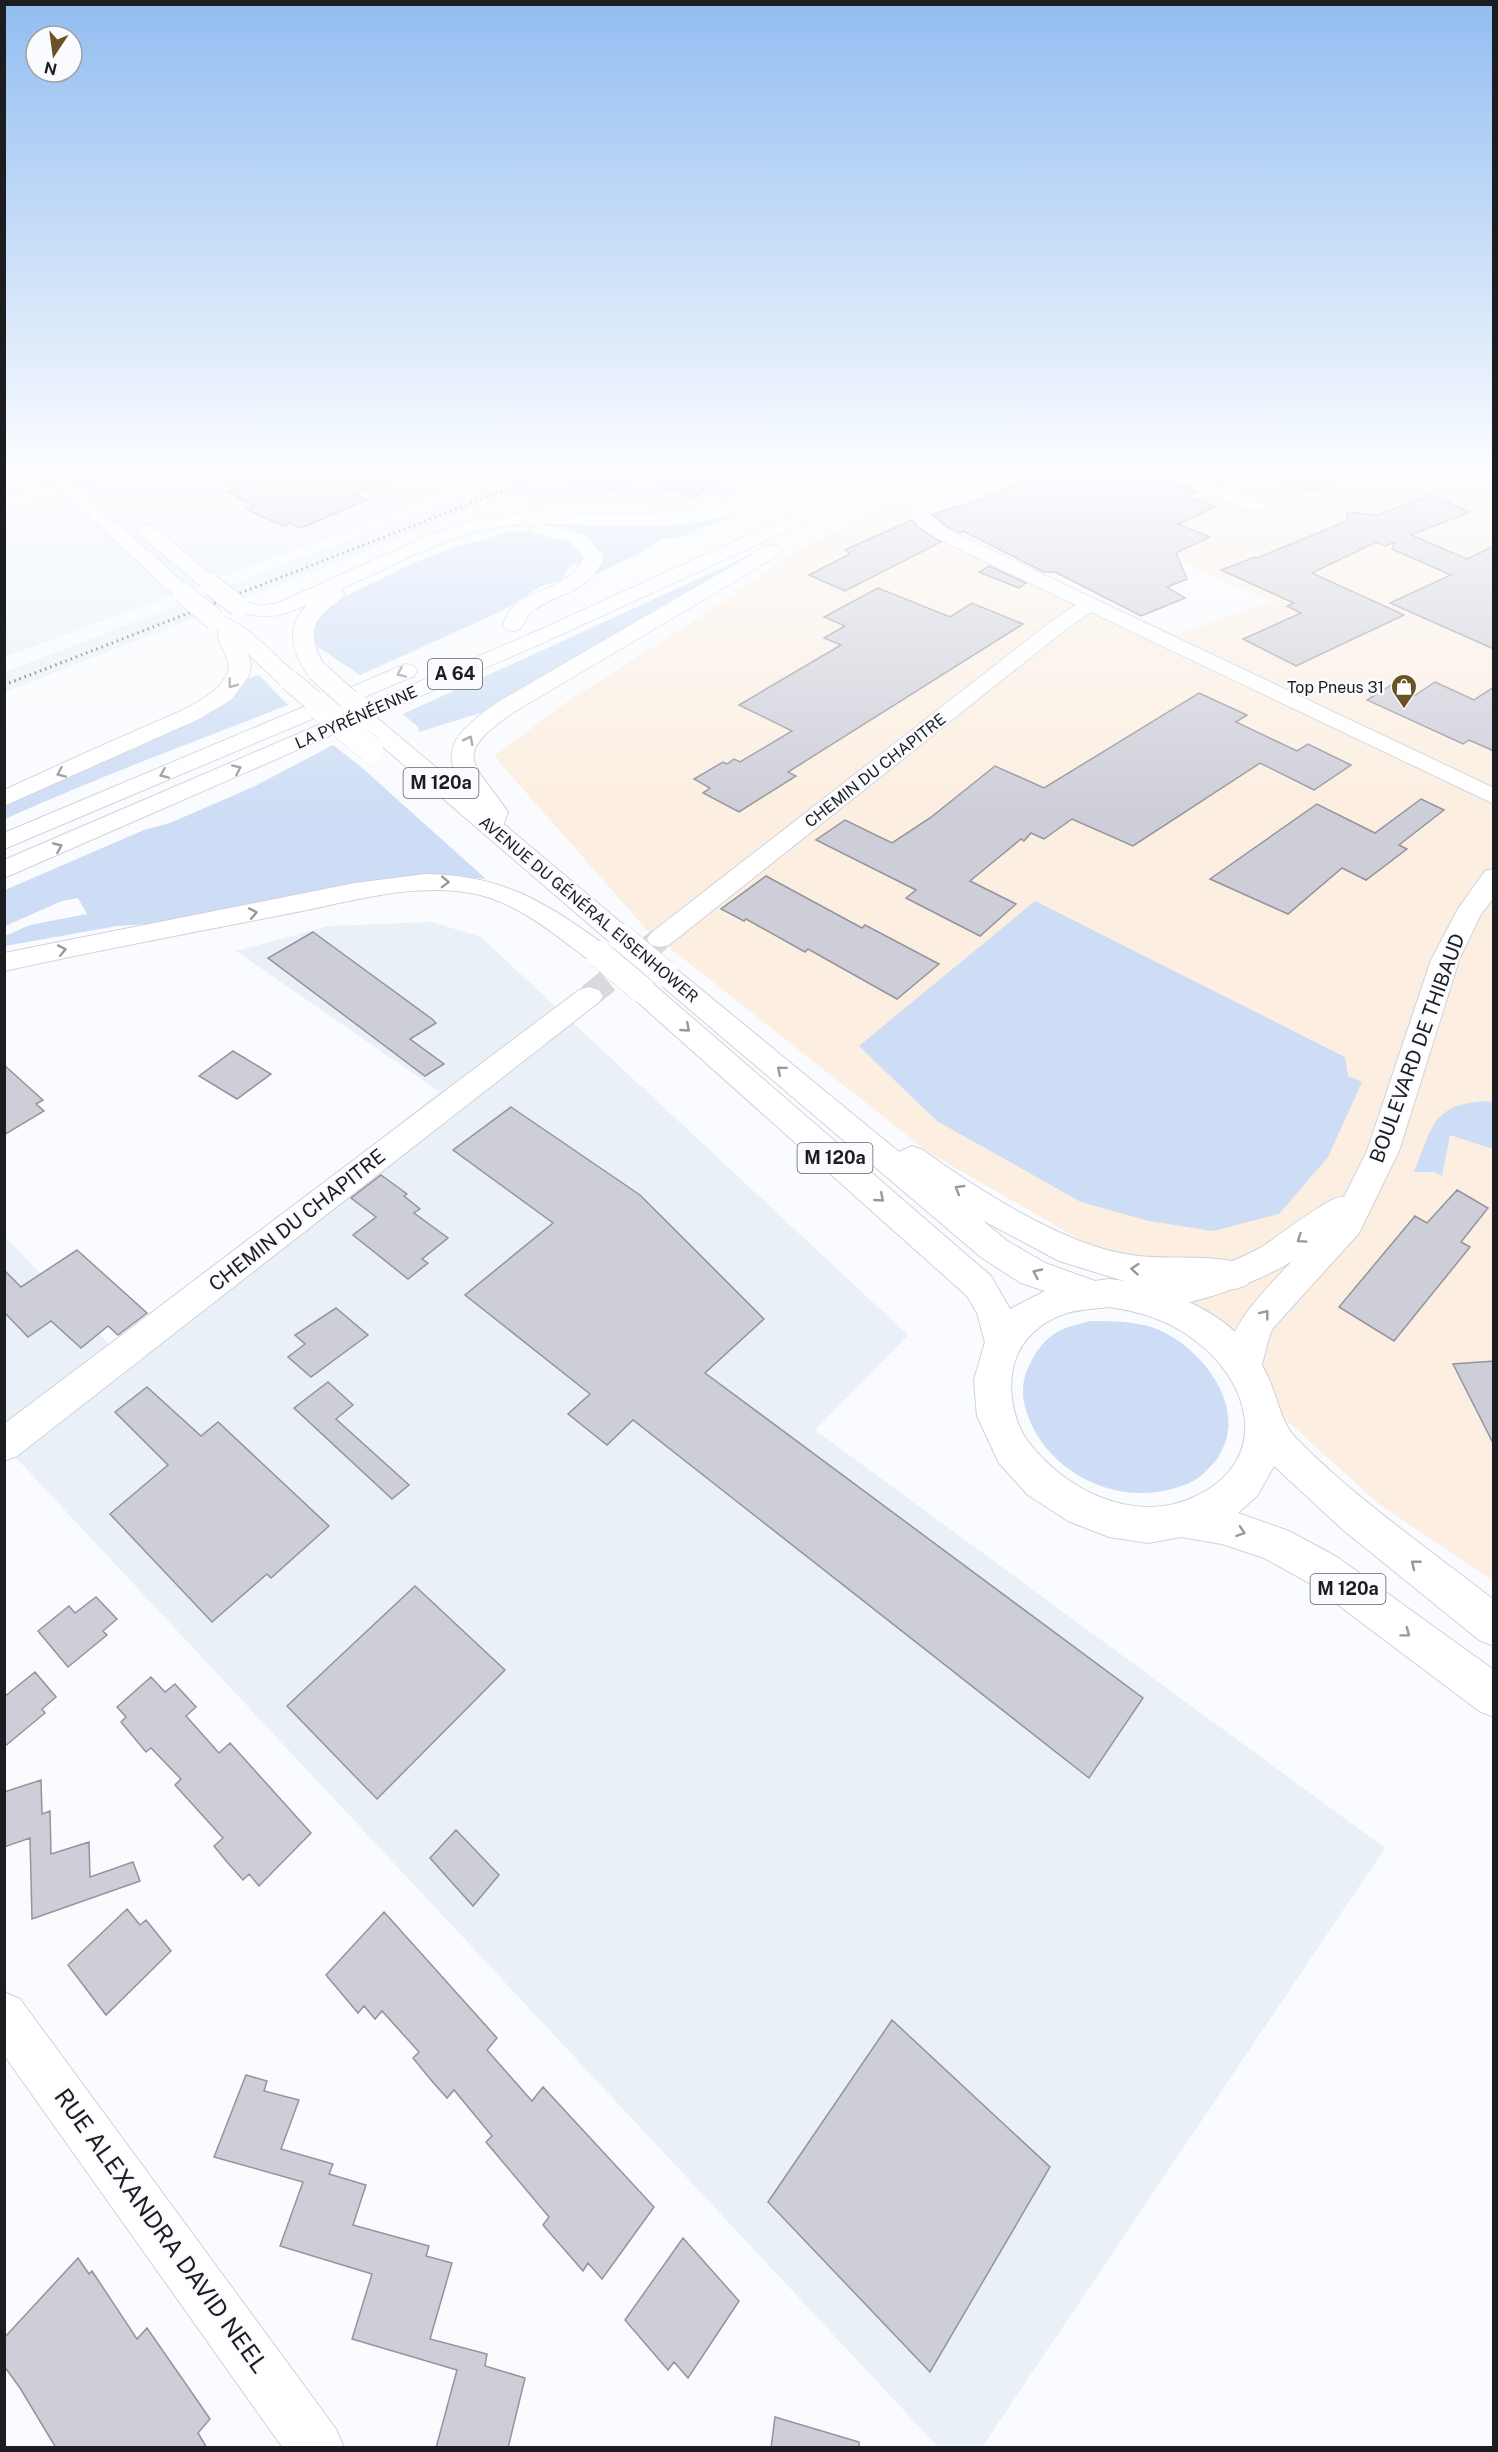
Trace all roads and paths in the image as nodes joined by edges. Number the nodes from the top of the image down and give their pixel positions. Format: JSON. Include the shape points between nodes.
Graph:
{"nodes":[{"id":1,"x":175,"y":585,"type":"edge"},
{"id":2,"x":212,"y":585,"type":"edge"},
{"id":3,"x":333,"y":585,"type":"edge"},
{"id":4,"x":354,"y":585,"type":"edge"},
{"id":5,"x":569,"y":585,"type":"edge"},
{"id":6,"x":653,"y":585,"type":"edge"},
{"id":7,"x":714,"y":585,"type":"edge"},
{"id":8,"x":1051,"y":585,"type":"edge"},
{"id":9,"x":597,"y":588,"type":"dead end"},
{"id":10,"x":1091,"y":604,"type":"junction"},
{"id":11,"x":238,"y":606,"type":"junction"},
{"id":12,"x":222,"y":625,"type":"junction"},
{"id":13,"x":513,"y":625,"type":"junction"},
{"id":14,"x":491,"y":634,"type":"dead end"},
{"id":15,"x":426,"y":662,"type":"dead end"},
{"id":16,"x":303,"y":675,"type":"junction"},
{"id":17,"x":380,"y":744,"type":"junction"},
{"id":18,"x":1494,"y":797,"type":"edge"},
{"id":19,"x":4,"y":799,"type":"edge"},
{"id":20,"x":492,"y":827,"type":"junction"},
{"id":21,"x":4,"y":842,"type":"edge"},
{"id":22,"x":4,"y":870,"type":"edge"},
{"id":23,"x":1494,"y":877,"type":"edge"},
{"id":24,"x":660,"y":939,"type":"tunnel mouth"},
{"id":25,"x":599,"y":954,"type":"junction"},
{"id":26,"x":4,"y":962,"type":"edge"},
{"id":27,"x":653,"y":982,"type":"junction"},
{"id":28,"x":589,"y":996,"type":"tunnel mouth"},
{"id":29,"x":825,"y":1108,"type":"junction"},
{"id":30,"x":1363,"y":1190,"type":"junction"},
{"id":31,"x":1235,"y":1275,"type":"junction"},
{"id":32,"x":1092,"y":1294,"type":"junction"},
{"id":33,"x":1127,"y":1295,"type":"junction"},
{"id":34,"x":1003,"y":1343,"type":"junction"},
{"id":35,"x":1244,"y":1367,"type":"junction"},
{"id":36,"x":1264,"y":1425,"type":"junction"},
{"id":37,"x":4,"y":1445,"type":"edge"},
{"id":38,"x":1184,"y":1521,"type":"junction"},
{"id":39,"x":1494,"y":1626,"type":"edge"},
{"id":40,"x":1494,"y":1696,"type":"edge"},
{"id":41,"x":4,"y":2016,"type":"edge"},
{"id":42,"x":317,"y":2448,"type":"edge"}],
"edges":[{"from":1,"to":12,"type":"main road","name":"AVENUE DU GÉNÉRAL EISENHOWER","number":"M 120a","bridge":true},
{"from":2,"to":11,"type":"main road","name":"AVENUE DU GÉNÉRAL EISENHOWER","number":"M 120a","bridge":true},
{"from":3,"to":11,"type":"main road","via":[[283,608],[261,612]]},
{"from":4,"to":16,"type":"main road","via":[[320,604],[306,619],[301,631]]},
{"from":5,"to":13,"type":"main road","via":[[521,610]]},
{"from":22,"to":6,"type":"main road","name":"LA PYRÉNÉENNE","number":"A 64","one_way":true},
{"from":20,"to":7,"type":"main road","one_way":true,"via":[[496,812],[463,769],[462,756],[474,730]]},
{"from":8,"to":10,"type":"street"},
{"from":9,"to":13,"type":"main road","number":"A 64"},
{"from":10,"to":18,"type":"street"},
{"from":10,"to":24,"type":"street","name":"CHEMIN DU CHAPITRE","via":[[1054,628]]},
{"from":11,"to":16,"type":"main road","name":"AVENUE DU GÉNÉRAL EISENHOWER","number":"M 120a","via":[[247,623]]},
{"from":12,"to":16,"type":"main road","name":"AVENUE DU GÉNÉRAL EISENHOWER","number":"M 120a"},
{"from":12,"to":19,"type":"main road","one_way":true,"via":[[240,664],[238,676],[223,695],[189,715]]},
{"from":13,"to":14,"type":"main road","number":"A 64"},
{"from":15,"to":21,"type":"main road","name":"LA PYRÉNÉENNE","number":"A 64","one_way":true},
{"from":16,"to":17,"type":"main road","name":"AVENUE DU GÉNÉRAL EISENHOWER","number":"M 120a","bridge":true},
{"from":16,"to":17,"type":"main road","name":"AVENUE DU GÉNÉRAL EISENHOWER","number":"M 120a","via":[[362,717]]},
{"from":17,"to":20,"type":"main road","name":"AVENUE DU GÉNÉRAL EISENHOWER","number":"M 120a"},
{"from":17,"to":25,"type":"main road","name":"AVENUE DU GÉNÉRAL EISENHOWER","number":"M 120a","via":[[570,921]]},
{"from":20,"to":27,"type":"main road","name":"AVENUE DU GÉNÉRAL EISENHOWER","number":"M 120a","bridge":true,"via":[[621,937]]},
{"from":23,"to":30,"type":"main road","name":"BOULEVARD DE THIBAUD","via":[[1467,915],[1445,960],[1390,1132]]},
{"from":26,"to":25,"type":"main road","one_way":true,"via":[[374,890],[444,881],[502,893]]},
{"from":25,"to":27,"type":"main road","name":"AVENUE DU GÉNÉRAL EISENHOWER","number":"M 120a","bridge":true},
{"from":29,"to":27,"type":"main road","name":"AVENUE DU GÉNÉRAL EISENHOWER","number":"M 120a","one_way":true},
{"from":27,"to":34,"type":"main road","name":"AVENUE DU GÉNÉRAL EISENHOWER","number":"M 120a","one_way":true,"via":[[979,1286],[998,1318]]},
{"from":28,"to":37,"type":"street","name":"CHEMIN DU CHAPITRE"},
{"from":31,"to":29,"type":"main road","one_way":true,"via":[[1205,1270],[1125,1268],[1081,1256],[1046,1240],[924,1167],[873,1126]]},
{"from":32,"to":29,"type":"main road","name":"AVENUE DU GÉNÉRAL EISENHOWER","number":"M 120a","one_way":true,"via":[[1034,1273],[994,1249]]},
{"from":30,"to":31,"type":"main road","name":"BOULEVARD DE THIBAUD","one_way":true,"via":[[1309,1234],[1274,1257]]},
{"from":35,"to":30,"type":"main road","name":"BOULEVARD DE THIBAUD","one_way":true,"via":[[1249,1341],[1261,1318],[1347,1224]]},
{"from":31,"to":33,"type":"main road","name":"BOULEVARD DE THIBAUD","via":[[1194,1288]]},
{"from":32,"to":33,"type":"main road"},
{"from":32,"to":34,"type":"main road","via":[[1039,1309],[1019,1323]]},
{"from":33,"to":35,"type":"main road","via":[[1172,1309],[1206,1327]]},
{"from":34,"to":38,"type":"main road","via":[[990,1388],[994,1412],[1002,1437],[1038,1482],[1092,1514],[1154,1525]]},
{"from":35,"to":36,"type":"main road","via":[[1254,1386]]},
{"from":36,"to":38,"type":"main road","via":[[1256,1467],[1244,1485],[1208,1514]]},
{"from":39,"to":36,"type":"main road","number":"M 120a","one_way":true,"via":[[1356,1516],[1282,1449]]},
{"from":38,"to":40,"type":"main road","number":"M 120a","one_way":true,"via":[[1222,1526],[1264,1540],[1323,1570]]},
{"from":41,"to":42,"type":"street","name":"RUE ALEXANDRA DAVID NEEL"}]}
